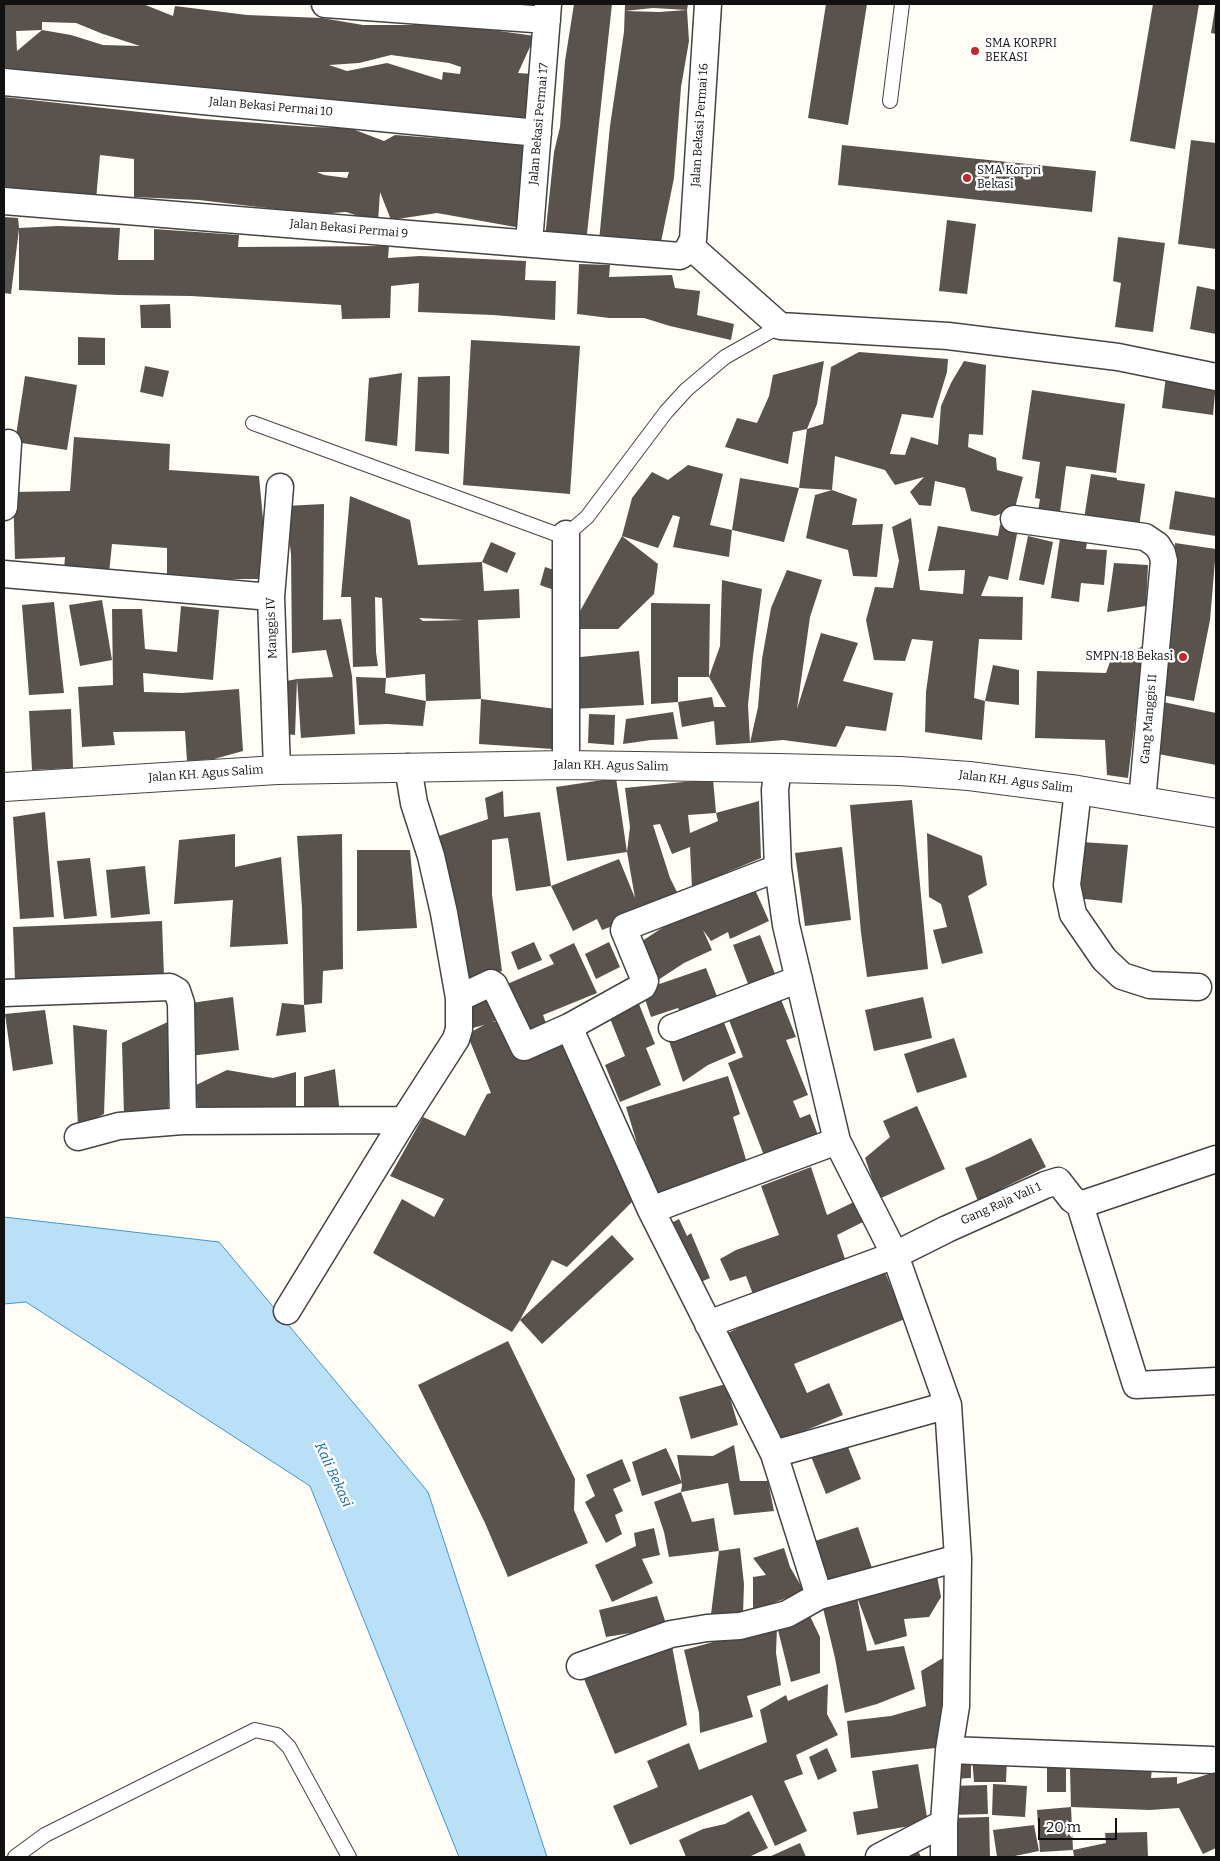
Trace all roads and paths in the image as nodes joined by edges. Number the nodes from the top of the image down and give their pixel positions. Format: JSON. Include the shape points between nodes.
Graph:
{"nodes":[{"id":1,"x":325,"y":4,"type":"edge"},
{"id":2,"x":708,"y":4,"type":"edge"},
{"id":3,"x":902,"y":4,"type":"edge"},
{"id":4,"x":547,"y":12,"type":"edge"},
{"id":5,"x":4,"y":82,"type":"edge"},
{"id":6,"x":890,"y":101,"type":"dead end"},
{"id":7,"x":538,"y":133,"type":"junction"},
{"id":8,"x":4,"y":201,"type":"edge"},
{"id":9,"x":529,"y":243,"type":"junction"},
{"id":10,"x":691,"y":247,"type":"junction"},
{"id":11,"x":780,"y":326,"type":"junction"},
{"id":12,"x":1216,"y":377,"type":"edge"},
{"id":13,"x":253,"y":423,"type":"dead end"},
{"id":14,"x":8,"y":443,"type":"dead end"},
{"id":15,"x":280,"y":487,"type":"dead end"},
{"id":16,"x":4,"y":507,"type":"edge"},
{"id":17,"x":1014,"y":519,"type":"dead end"},
{"id":18,"x":566,"y":534,"type":"junction"},
{"id":19,"x":4,"y":574,"type":"edge"},
{"id":20,"x":271,"y":597,"type":"junction"},
{"id":21,"x":566,"y":764,"type":"junction"},
{"id":22,"x":408,"y":767,"type":"junction"},
{"id":23,"x":778,"y":768,"type":"junction"},
{"id":24,"x":277,"y":770,"type":"junction"},
{"id":25,"x":4,"y":788,"type":"edge"},
{"id":26,"x":1078,"y":790,"type":"junction"},
{"id":27,"x":1142,"y":802,"type":"junction"},
{"id":28,"x":1216,"y":813,"type":"edge"},
{"id":29,"x":778,"y":868,"type":"junction"},
{"id":30,"x":799,"y":979,"type":"junction"},
{"id":31,"x":1198,"y":987,"type":"dead end"},
{"id":32,"x":4,"y":993,"type":"edge"},
{"id":33,"x":458,"y":998,"type":"junction"},
{"id":34,"x":569,"y":1027,"type":"junction"},
{"id":35,"x":672,"y":1028,"type":"dead end"},
{"id":36,"x":404,"y":1120,"type":"junction"},
{"id":37,"x":183,"y":1121,"type":"junction"},
{"id":38,"x":78,"y":1137,"type":"dead end"},
{"id":39,"x":838,"y":1141,"type":"junction"},
{"id":40,"x":1216,"y":1159,"type":"edge"},
{"id":41,"x":1080,"y":1205,"type":"junction"},
{"id":42,"x":651,"y":1210,"type":"junction"},
{"id":43,"x":895,"y":1255,"type":"junction"},
{"id":44,"x":287,"y":1311,"type":"dead end"},
{"id":45,"x":708,"y":1324,"type":"junction"},
{"id":46,"x":1216,"y":1381,"type":"edge"},
{"id":47,"x":948,"y":1405,"type":"junction"},
{"id":48,"x":774,"y":1454,"type":"junction"},
{"id":49,"x":958,"y":1558,"type":"junction"},
{"id":50,"x":819,"y":1596,"type":"junction"},
{"id":51,"x":580,"y":1666,"type":"dead end"},
{"id":52,"x":949,"y":1750,"type":"junction"},
{"id":53,"x":1212,"y":1760,"type":"dead end"},
{"id":54,"x":944,"y":1823,"type":"junction"},
{"id":55,"x":15,"y":1857,"type":"edge"},
{"id":56,"x":349,"y":1857,"type":"edge"},
{"id":57,"x":880,"y":1857,"type":"edge"},
{"id":58,"x":944,"y":1857,"type":"edge"}],
"edges":[{"from":1,"to":4,"type":"street"},
{"from":2,"to":10,"type":"street","name":"Jalan Bekasi Permai 16"},
{"from":3,"to":6,"type":"lane"},
{"from":4,"to":7,"type":"street","name":"Jalan Bekasi Permai 17"},
{"from":5,"to":7,"type":"street","name":"Jalan Bekasi Permai 10"},
{"from":7,"to":9,"type":"street","name":"Jalan Bekasi Permai 17"},
{"from":8,"to":9,"type":"street","name":"Jalan Bekasi Permai 9"},
{"from":9,"to":10,"type":"street","name":"Jalan Bekasi Permai 9","via":[[680,256]]},
{"from":10,"to":11,"type":"street"},
{"from":11,"to":12,"type":"street","via":[[948,336],[1118,357]]},
{"from":11,"to":18,"type":"lane","via":[[725,357],[686,390],[587,517]]},
{"from":13,"to":18,"type":"lane","via":[[556,534]]},
{"from":14,"to":16,"type":"street"},
{"from":15,"to":20,"type":"street","name":"Manggis IV"},
{"from":17,"to":27,"type":"street","name":"Gang Manggis II","via":[[1145,537],[1157,545],[1162,554],[1164,561]]},
{"from":18,"to":21,"type":"street"},
{"from":19,"to":20,"type":"street"},
{"from":20,"to":24,"type":"street","name":"Manggis IV"},
{"from":21,"to":22,"type":"street","name":"Jalan KH. Agus Salim"},
{"from":21,"to":23,"type":"street","name":"Jalan KH. Agus Salim"},
{"from":22,"to":24,"type":"street","name":"Jalan KH. Agus Salim"},
{"from":22,"to":33,"type":"street","via":[[414,803],[444,913]]},
{"from":23,"to":26,"type":"street","name":"Jalan KH. Agus Salim","via":[[969,776]]},
{"from":23,"to":29,"type":"street","via":[[775,790]]},
{"from":24,"to":25,"type":"street","name":"Jalan KH. Agus Salim"},
{"from":26,"to":27,"type":"street","name":"Jalan KH. Agus Salim"},
{"from":26,"to":31,"type":"street","via":[[1067,885],[1073,914],[1104,959],[1122,976],[1150,985]]},
{"from":27,"to":28,"type":"street","name":"Jalan KH. Agus Salim"},
{"from":29,"to":30,"type":"street","via":[[786,925]]},
{"from":29,"to":34,"type":"street","via":[[625,928],[645,980],[643,986]]},
{"from":30,"to":35,"type":"street"},
{"from":30,"to":39,"type":"street"},
{"from":32,"to":37,"type":"street","via":[[170,987],[177,991],[181,1003]]},
{"from":33,"to":34,"type":"street","via":[[494,985],[524,1047]]},
{"from":33,"to":36,"type":"street","via":[[459,1030],[456,1038]]},
{"from":34,"to":42,"type":"street"},
{"from":36,"to":37,"type":"street"},
{"from":36,"to":44,"type":"street"},
{"from":37,"to":38,"type":"street","via":[[119,1126]]},
{"from":39,"to":42,"type":"street"},
{"from":39,"to":43,"type":"street"},
{"from":40,"to":41,"type":"street"},
{"from":41,"to":43,"type":"street","name":"Gang Raja Vali 1","via":[[1058,1181],[947,1228]]},
{"from":41,"to":46,"type":"street","via":[[1136,1385]]},
{"from":42,"to":45,"type":"street"},
{"from":43,"to":45,"type":"street"},
{"from":43,"to":47,"type":"street"},
{"from":45,"to":48,"type":"street"},
{"from":47,"to":48,"type":"street"},
{"from":47,"to":49,"type":"street"},
{"from":48,"to":50,"type":"street"},
{"from":49,"to":50,"type":"street"},
{"from":49,"to":52,"type":"street","via":[[956,1706]]},
{"from":50,"to":51,"type":"street","via":[[787,1614],[740,1626],[671,1634]]},
{"from":52,"to":53,"type":"street"},
{"from":52,"to":54,"type":"street"},
{"from":54,"to":57,"type":"street"},
{"from":54,"to":58,"type":"street"},
{"from":55,"to":56,"type":"lane","via":[[45,1835],[256,1730],[278,1735],[289,1747]]}]}
